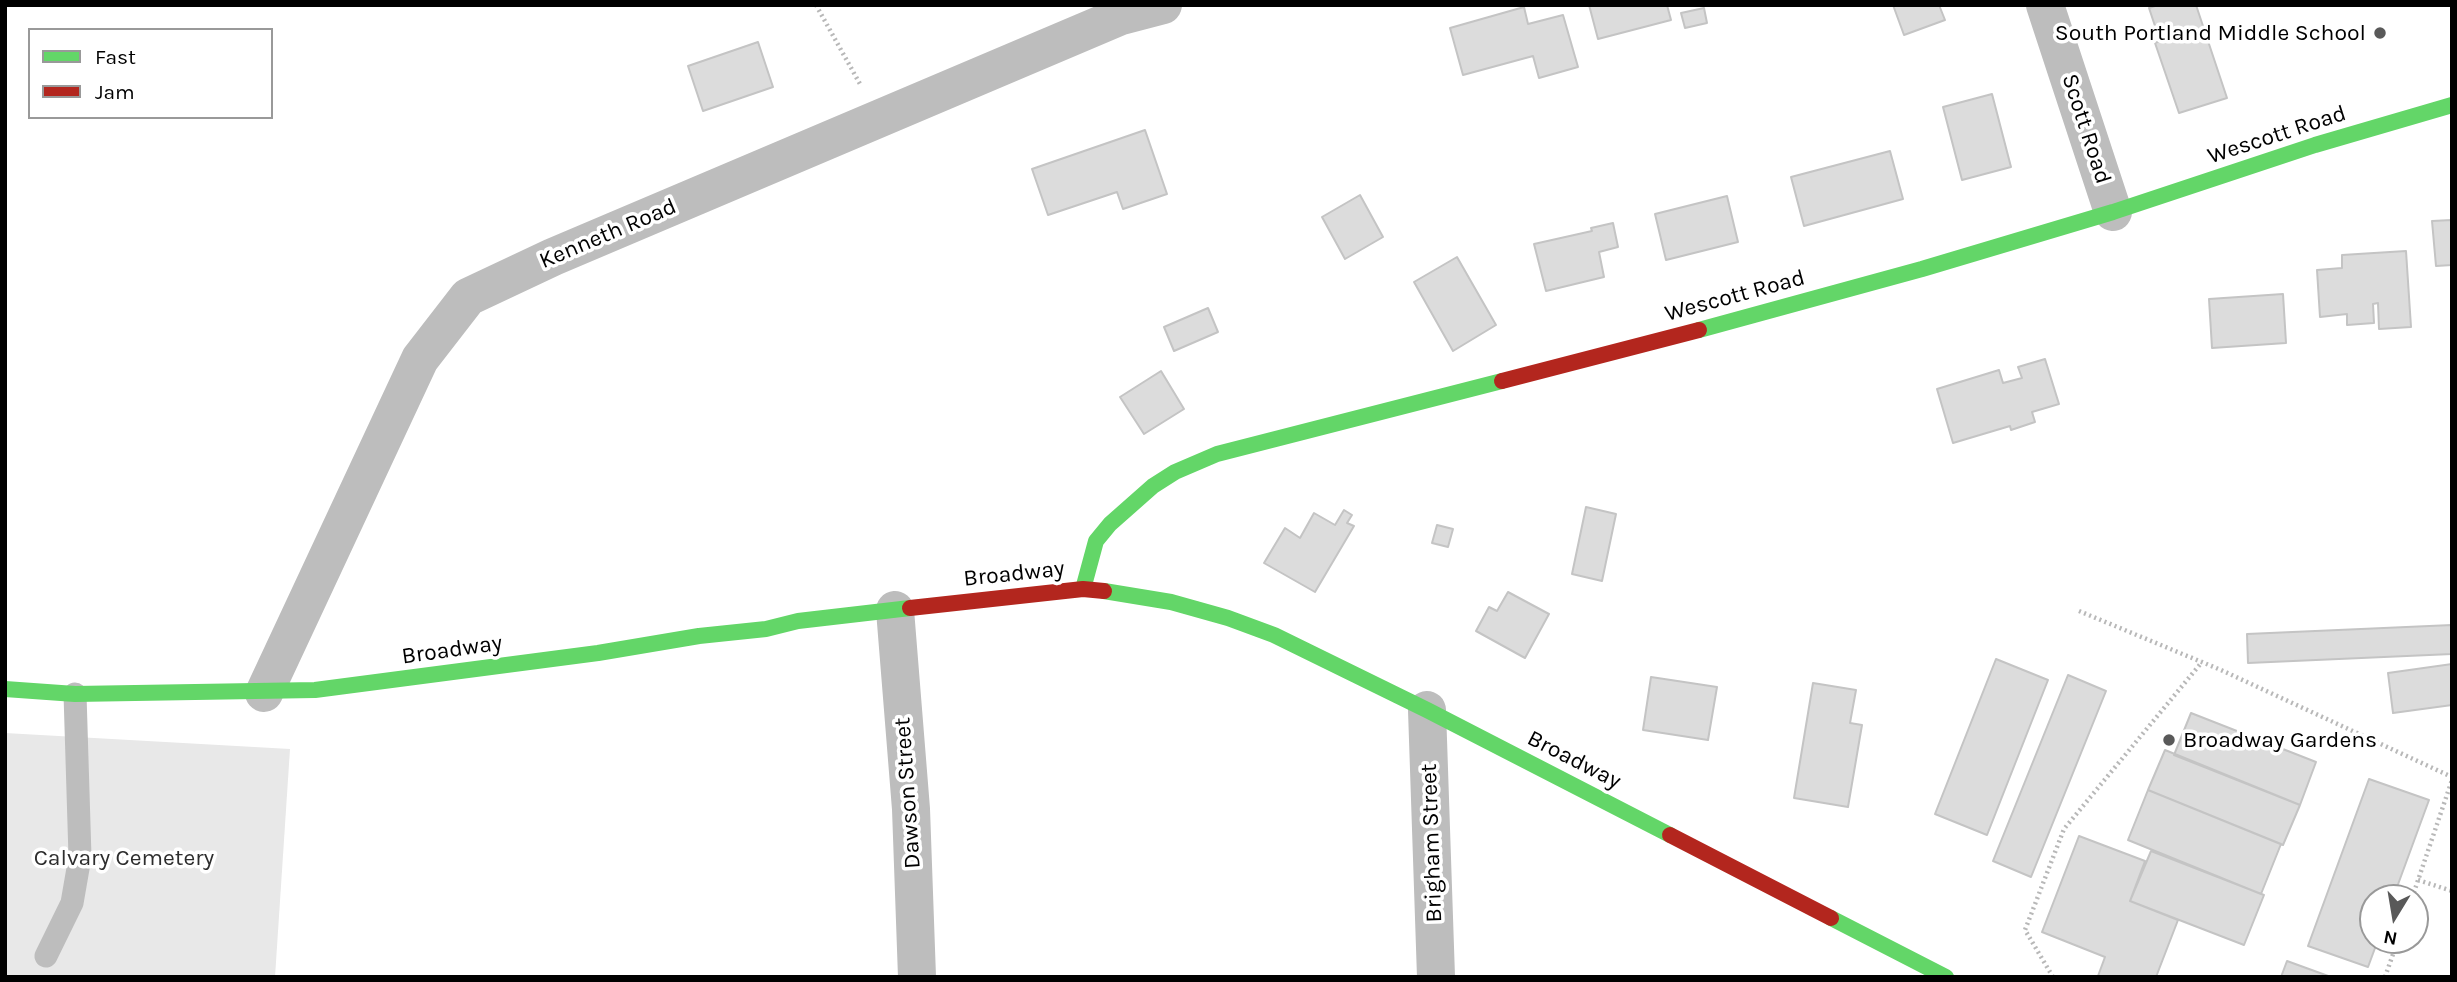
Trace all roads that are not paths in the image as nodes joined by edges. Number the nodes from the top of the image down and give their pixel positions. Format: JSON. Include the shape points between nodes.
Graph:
{"nodes":[{"id":1,"x":1163,"y":5,"type":"edge"},
{"id":2,"x":2045,"y":5,"type":"edge"},
{"id":3,"x":2452,"y":106,"type":"edge"},
{"id":4,"x":2113,"y":212,"type":"junction"},
{"id":5,"x":1083,"y":589,"type":"junction"},
{"id":6,"x":895,"y":610,"type":"junction"},
{"id":7,"x":5,"y":690,"type":"edge"},
{"id":8,"x":264,"y":693,"type":"junction"},
{"id":9,"x":75,"y":694,"type":"junction"},
{"id":10,"x":1427,"y":710,"type":"junction"},
{"id":11,"x":46,"y":956,"type":"dead end"},
{"id":12,"x":917,"y":977,"type":"edge"},
{"id":13,"x":1436,"y":977,"type":"edge"},
{"id":14,"x":1947,"y":977,"type":"edge"}],
"edges":[{"from":1,"to":8,"type":"street","name":"Kenneth Road","via":[[1121,16],[553,257],[468,298],[420,359]]},
{"from":2,"to":4,"type":"street","name":"Scott Road"},
{"from":3,"to":4,"type":"main road","name":"Wescott Road","via":[[2315,145]]},
{"from":4,"to":5,"type":"main road","name":"Wescott Road","via":[[1714,326],[1217,454],[1153,486],[1110,524],[1096,541]]},
{"from":5,"to":6,"type":"main road","name":"Broadway"},
{"from":5,"to":10,"type":"main road","name":"Broadway","via":[[1171,602],[1228,618],[1274,635]]},
{"from":6,"to":8,"type":"main road","name":"Broadway","via":[[391,681]]},
{"from":6,"to":12,"type":"street","name":"Dawson Street","via":[[911,810]]},
{"from":7,"to":9,"type":"main road","name":"Broadway"},
{"from":8,"to":9,"type":"main road","name":"Broadway"},
{"from":9,"to":11,"type":"lane","via":[[80,856],[72,903]]},
{"from":10,"to":13,"type":"street","name":"Brigham Street"},
{"from":10,"to":14,"type":"main road","name":"Broadway"}]}
